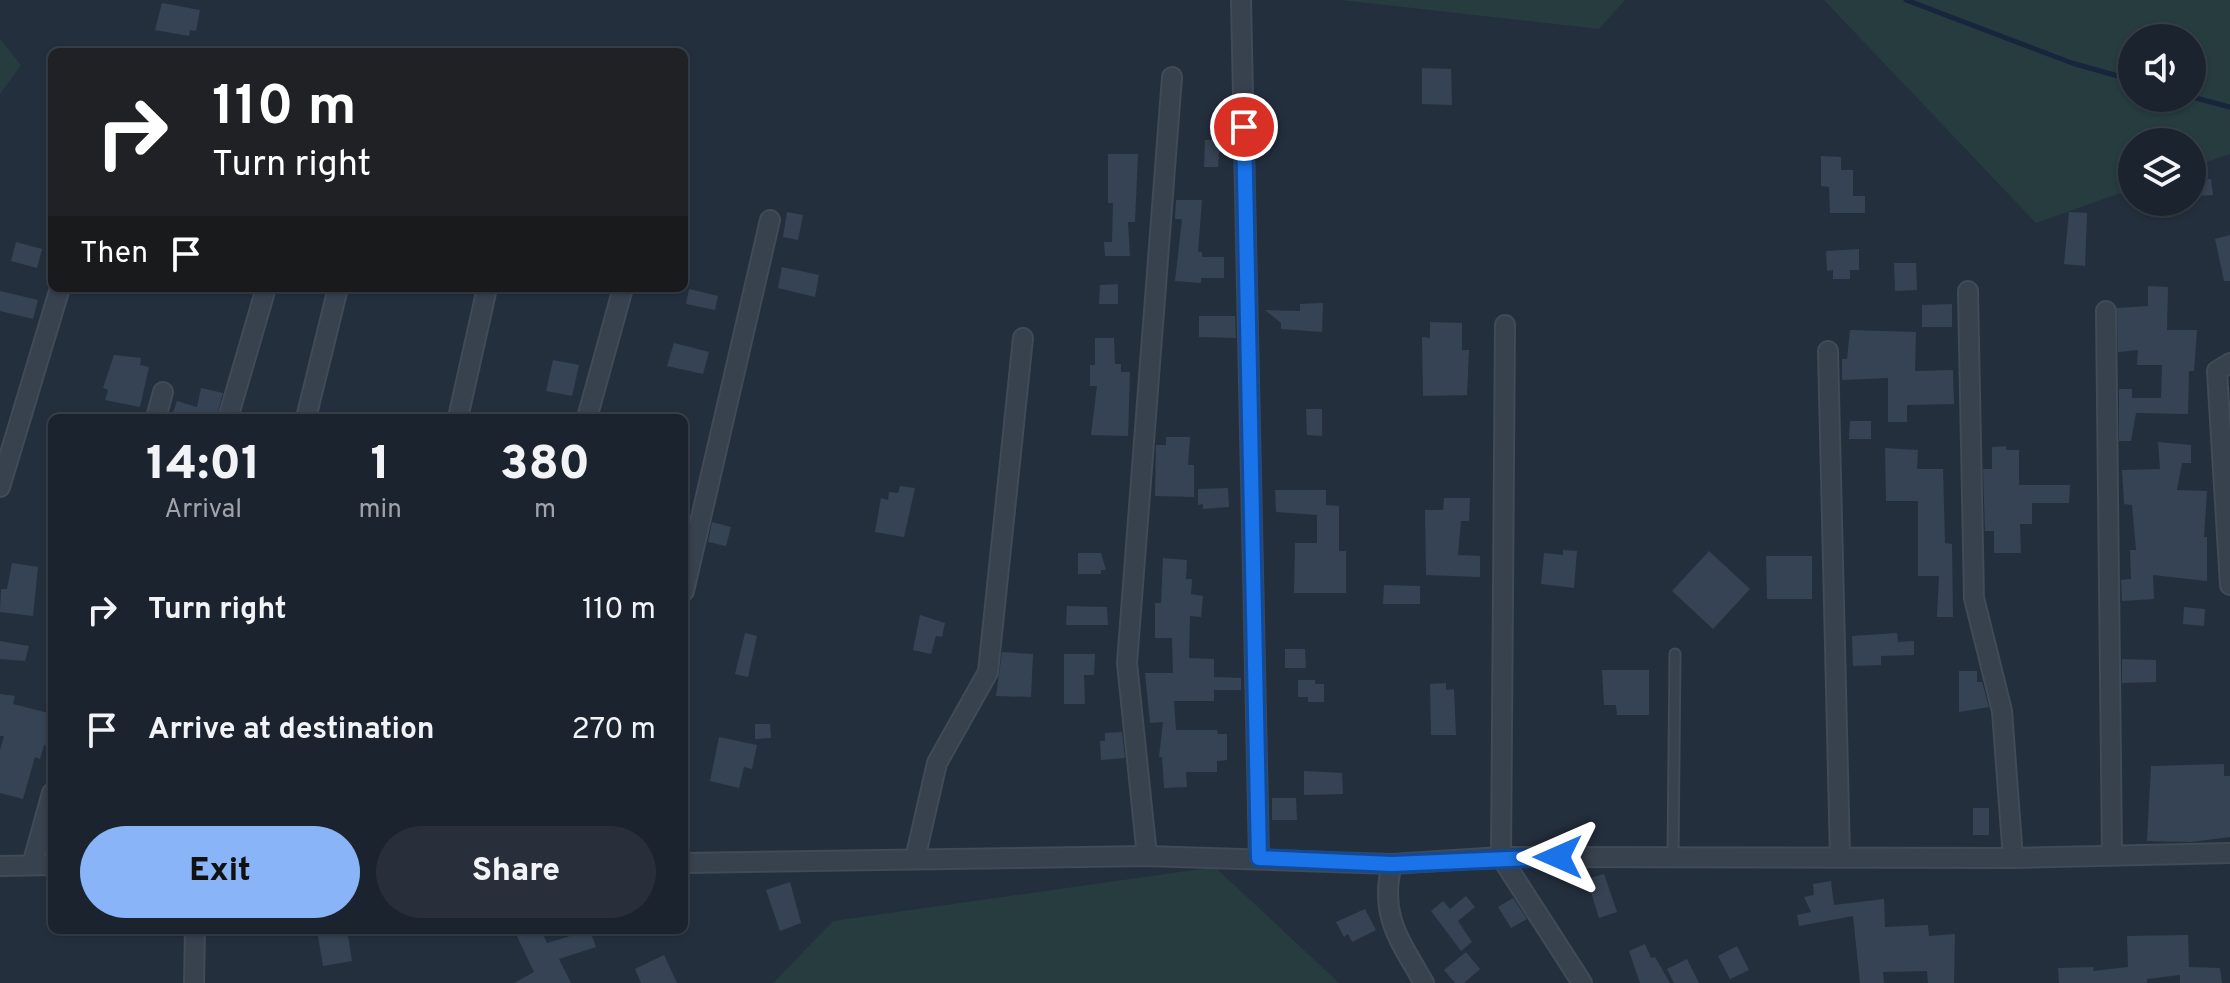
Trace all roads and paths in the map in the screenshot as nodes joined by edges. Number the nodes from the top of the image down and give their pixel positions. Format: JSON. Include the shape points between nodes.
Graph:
{"nodes":[{"id":1,"x":1241,"y":0,"type":"edge"},
{"id":2,"x":1172,"y":77,"type":"dead end"},
{"id":3,"x":770,"y":220,"type":"dead end"},
{"id":4,"x":1968,"y":291,"type":"dead end"},
{"id":5,"x":59,"y":292,"type":"edge"},
{"id":6,"x":265,"y":292,"type":"edge"},
{"id":7,"x":337,"y":292,"type":"edge"},
{"id":8,"x":486,"y":292,"type":"edge"},
{"id":9,"x":622,"y":292,"type":"edge"},
{"id":10,"x":2106,"y":311,"type":"dead end"},
{"id":11,"x":1505,"y":325,"type":"dead end"},
{"id":12,"x":1023,"y":338,"type":"dead end"},
{"id":13,"x":1828,"y":351,"type":"dead end"},
{"id":14,"x":2230,"y":363,"type":"edge"},
{"id":15,"x":163,"y":392,"type":"dead end"},
{"id":16,"x":157,"y":414,"type":"edge"},
{"id":17,"x":229,"y":414,"type":"edge"},
{"id":18,"x":307,"y":414,"type":"edge"},
{"id":19,"x":459,"y":414,"type":"edge"},
{"id":20,"x":588,"y":414,"type":"edge"},
{"id":21,"x":0,"y":487,"type":"edge"},
{"id":22,"x":2226,"y":487,"type":"edge"},
{"id":23,"x":688,"y":574,"type":"edge"},
{"id":24,"x":2230,"y":585,"type":"edge"},
{"id":25,"x":1675,"y":654,"type":"dead end"},
{"id":26,"x":48,"y":807,"type":"edge"},
{"id":27,"x":2230,"y":853,"type":"edge"},
{"id":28,"x":2112,"y":855,"type":"junction"},
{"id":29,"x":1147,"y":856,"type":"junction"},
{"id":30,"x":1501,"y":857,"type":"junction"},
{"id":31,"x":1673,"y":857,"type":"junction"},
{"id":32,"x":1840,"y":857,"type":"junction"},
{"id":33,"x":1259,"y":858,"type":"junction"},
{"id":34,"x":2013,"y":858,"type":"junction"},
{"id":35,"x":915,"y":859,"type":"junction"},
{"id":36,"x":688,"y":863,"type":"edge"},
{"id":37,"x":1392,"y":864,"type":"junction"},
{"id":38,"x":32,"y":865,"type":"junction"},
{"id":39,"x":48,"y":865,"type":"edge"},
{"id":40,"x":0,"y":866,"type":"edge"},
{"id":41,"x":195,"y":934,"type":"edge"},
{"id":42,"x":194,"y":983,"type":"edge"},
{"id":43,"x":1424,"y":983,"type":"edge"},
{"id":44,"x":1582,"y":983,"type":"edge"}],
"edges":[{"from":1,"to":33,"type":"street"},
{"from":2,"to":29,"type":"street","via":[[1127,663]]},
{"from":3,"to":23,"type":"street"},
{"from":4,"to":34,"type":"street","via":[[1974,598],[2002,711]]},
{"from":5,"to":21,"type":"street"},
{"from":6,"to":17,"type":"street"},
{"from":7,"to":18,"type":"street"},
{"from":8,"to":19,"type":"street"},
{"from":9,"to":20,"type":"street"},
{"from":10,"to":28,"type":"street"},
{"from":11,"to":30,"type":"street"},
{"from":12,"to":35,"type":"street","via":[[988,672],[937,763]]},
{"from":13,"to":32,"type":"street"},
{"from":14,"to":22,"type":"street","via":[[2217,371]]},
{"from":15,"to":16,"type":"street"},
{"from":22,"to":24,"type":"street"},
{"from":25,"to":31,"type":"lane"},
{"from":26,"to":38,"type":"street"},
{"from":27,"to":28,"type":"street"},
{"from":28,"to":34,"type":"street"},
{"from":29,"to":33,"type":"street"},
{"from":29,"to":35,"type":"street"},
{"from":30,"to":31,"type":"street"},
{"from":30,"to":37,"type":"street"},
{"from":30,"to":44,"type":"street"},
{"from":31,"to":32,"type":"street"},
{"from":32,"to":34,"type":"street"},
{"from":33,"to":37,"type":"street"},
{"from":35,"to":36,"type":"street"},
{"from":37,"to":43,"type":"street","via":[[1385,892],[1391,926]]},
{"from":38,"to":39,"type":"street"},
{"from":38,"to":40,"type":"street"},
{"from":41,"to":42,"type":"street"}]}
